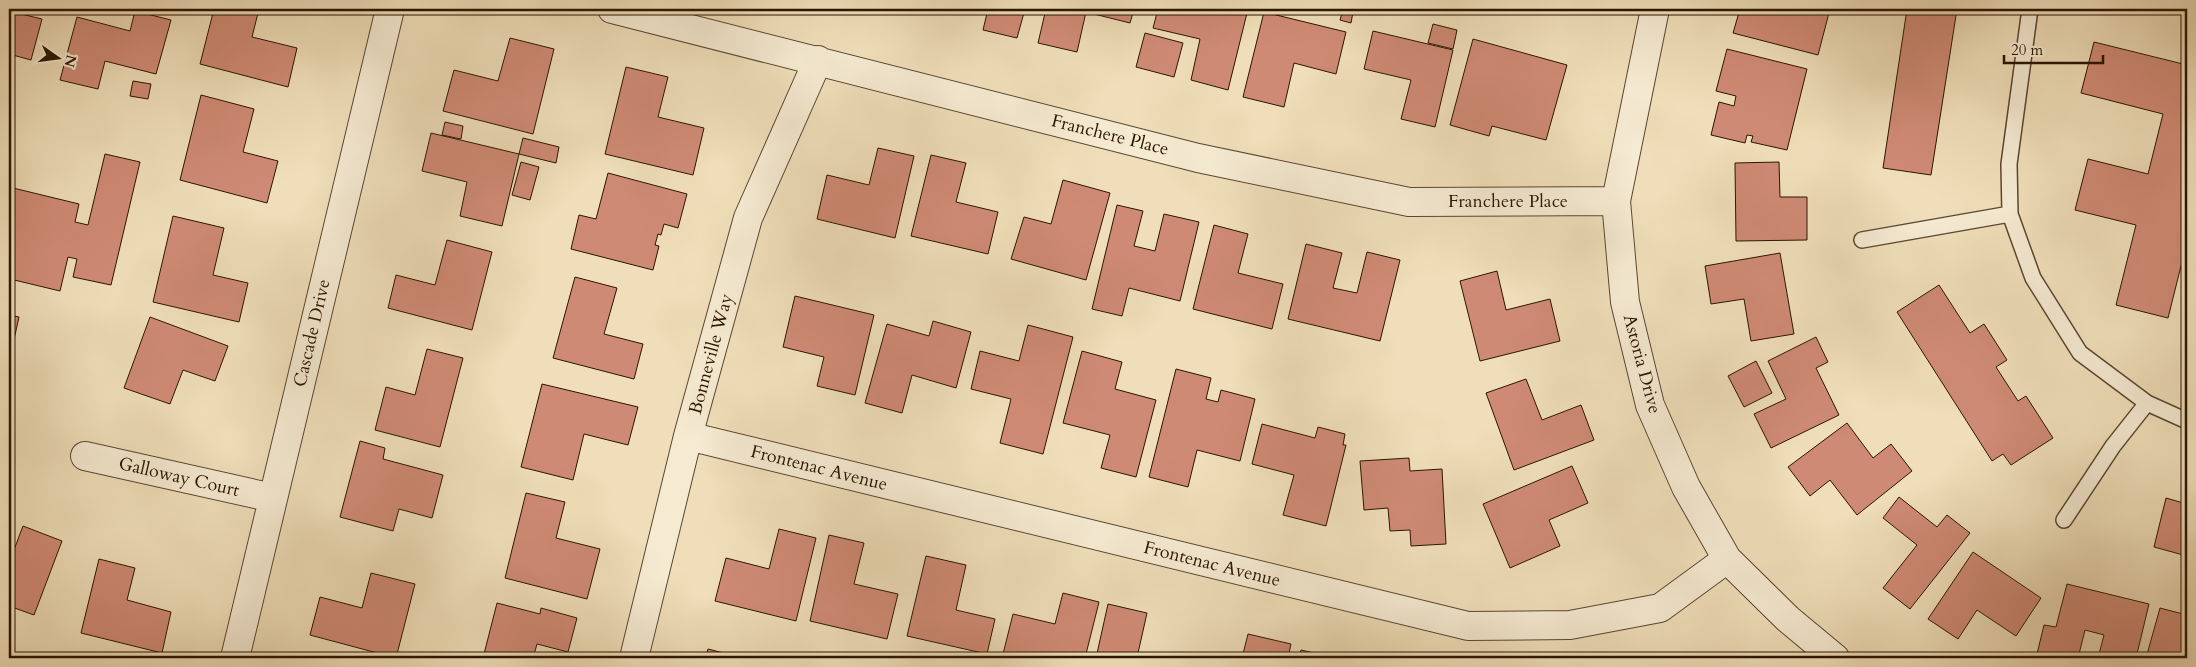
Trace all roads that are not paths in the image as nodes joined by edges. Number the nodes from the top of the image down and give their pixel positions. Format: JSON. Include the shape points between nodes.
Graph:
{"nodes":[{"id":1,"x":390,"y":9,"type":"edge"},
{"id":2,"x":612,"y":9,"type":"edge"},
{"id":3,"x":1655,"y":9,"type":"edge"},
{"id":4,"x":2030,"y":9,"type":"edge"},
{"id":5,"x":818,"y":60,"type":"junction"},
{"id":6,"x":1616,"y":201,"type":"junction"},
{"id":7,"x":2010,"y":214,"type":"junction"},
{"id":8,"x":1862,"y":240,"type":"dead end"},
{"id":9,"x":2147,"y":403,"type":"junction"},
{"id":10,"x":2187,"y":421,"type":"edge"},
{"id":11,"x":688,"y":436,"type":"junction"},
{"id":12,"x":85,"y":456,"type":"dead end"},
{"id":13,"x":273,"y":498,"type":"junction"},
{"id":14,"x":2064,"y":520,"type":"dead end"},
{"id":15,"x":1726,"y":559,"type":"junction"},
{"id":16,"x":235,"y":658,"type":"edge"},
{"id":17,"x":634,"y":658,"type":"edge"},
{"id":18,"x":1835,"y":658,"type":"edge"}],
"edges":[{"from":1,"to":13,"type":"street","name":"Cascade Drive"},
{"from":2,"to":5,"type":"street","name":"Franchere Place"},
{"from":3,"to":6,"type":"street","name":"Astoria Drive"},
{"from":4,"to":7,"type":"lane","via":[[2009,164]]},
{"from":5,"to":6,"type":"street","name":"Franchere Place","via":[[1198,158],[1409,202]]},
{"from":5,"to":11,"type":"street","name":"Bonneville Way","via":[[748,218]]},
{"from":6,"to":15,"type":"street","name":"Astoria Drive","via":[[1625,302],[1650,405],[1686,487]]},
{"from":7,"to":8,"type":"lane"},
{"from":7,"to":9,"type":"lane","via":[[2033,278],[2080,353]]},
{"from":9,"to":10,"type":"lane"},
{"from":9,"to":14,"type":"lane","via":[[2113,446]]},
{"from":11,"to":15,"type":"street","name":"Frontenac Avenue","via":[[1468,626],[1570,625],[1660,608]]},
{"from":11,"to":17,"type":"street","name":"Bonneville Way"},
{"from":12,"to":13,"type":"street","name":"Galloway Court"},
{"from":13,"to":16,"type":"street","name":"Cascade Drive"},
{"from":15,"to":18,"type":"street","name":"Astoria Drive","via":[[1788,619]]}]}
